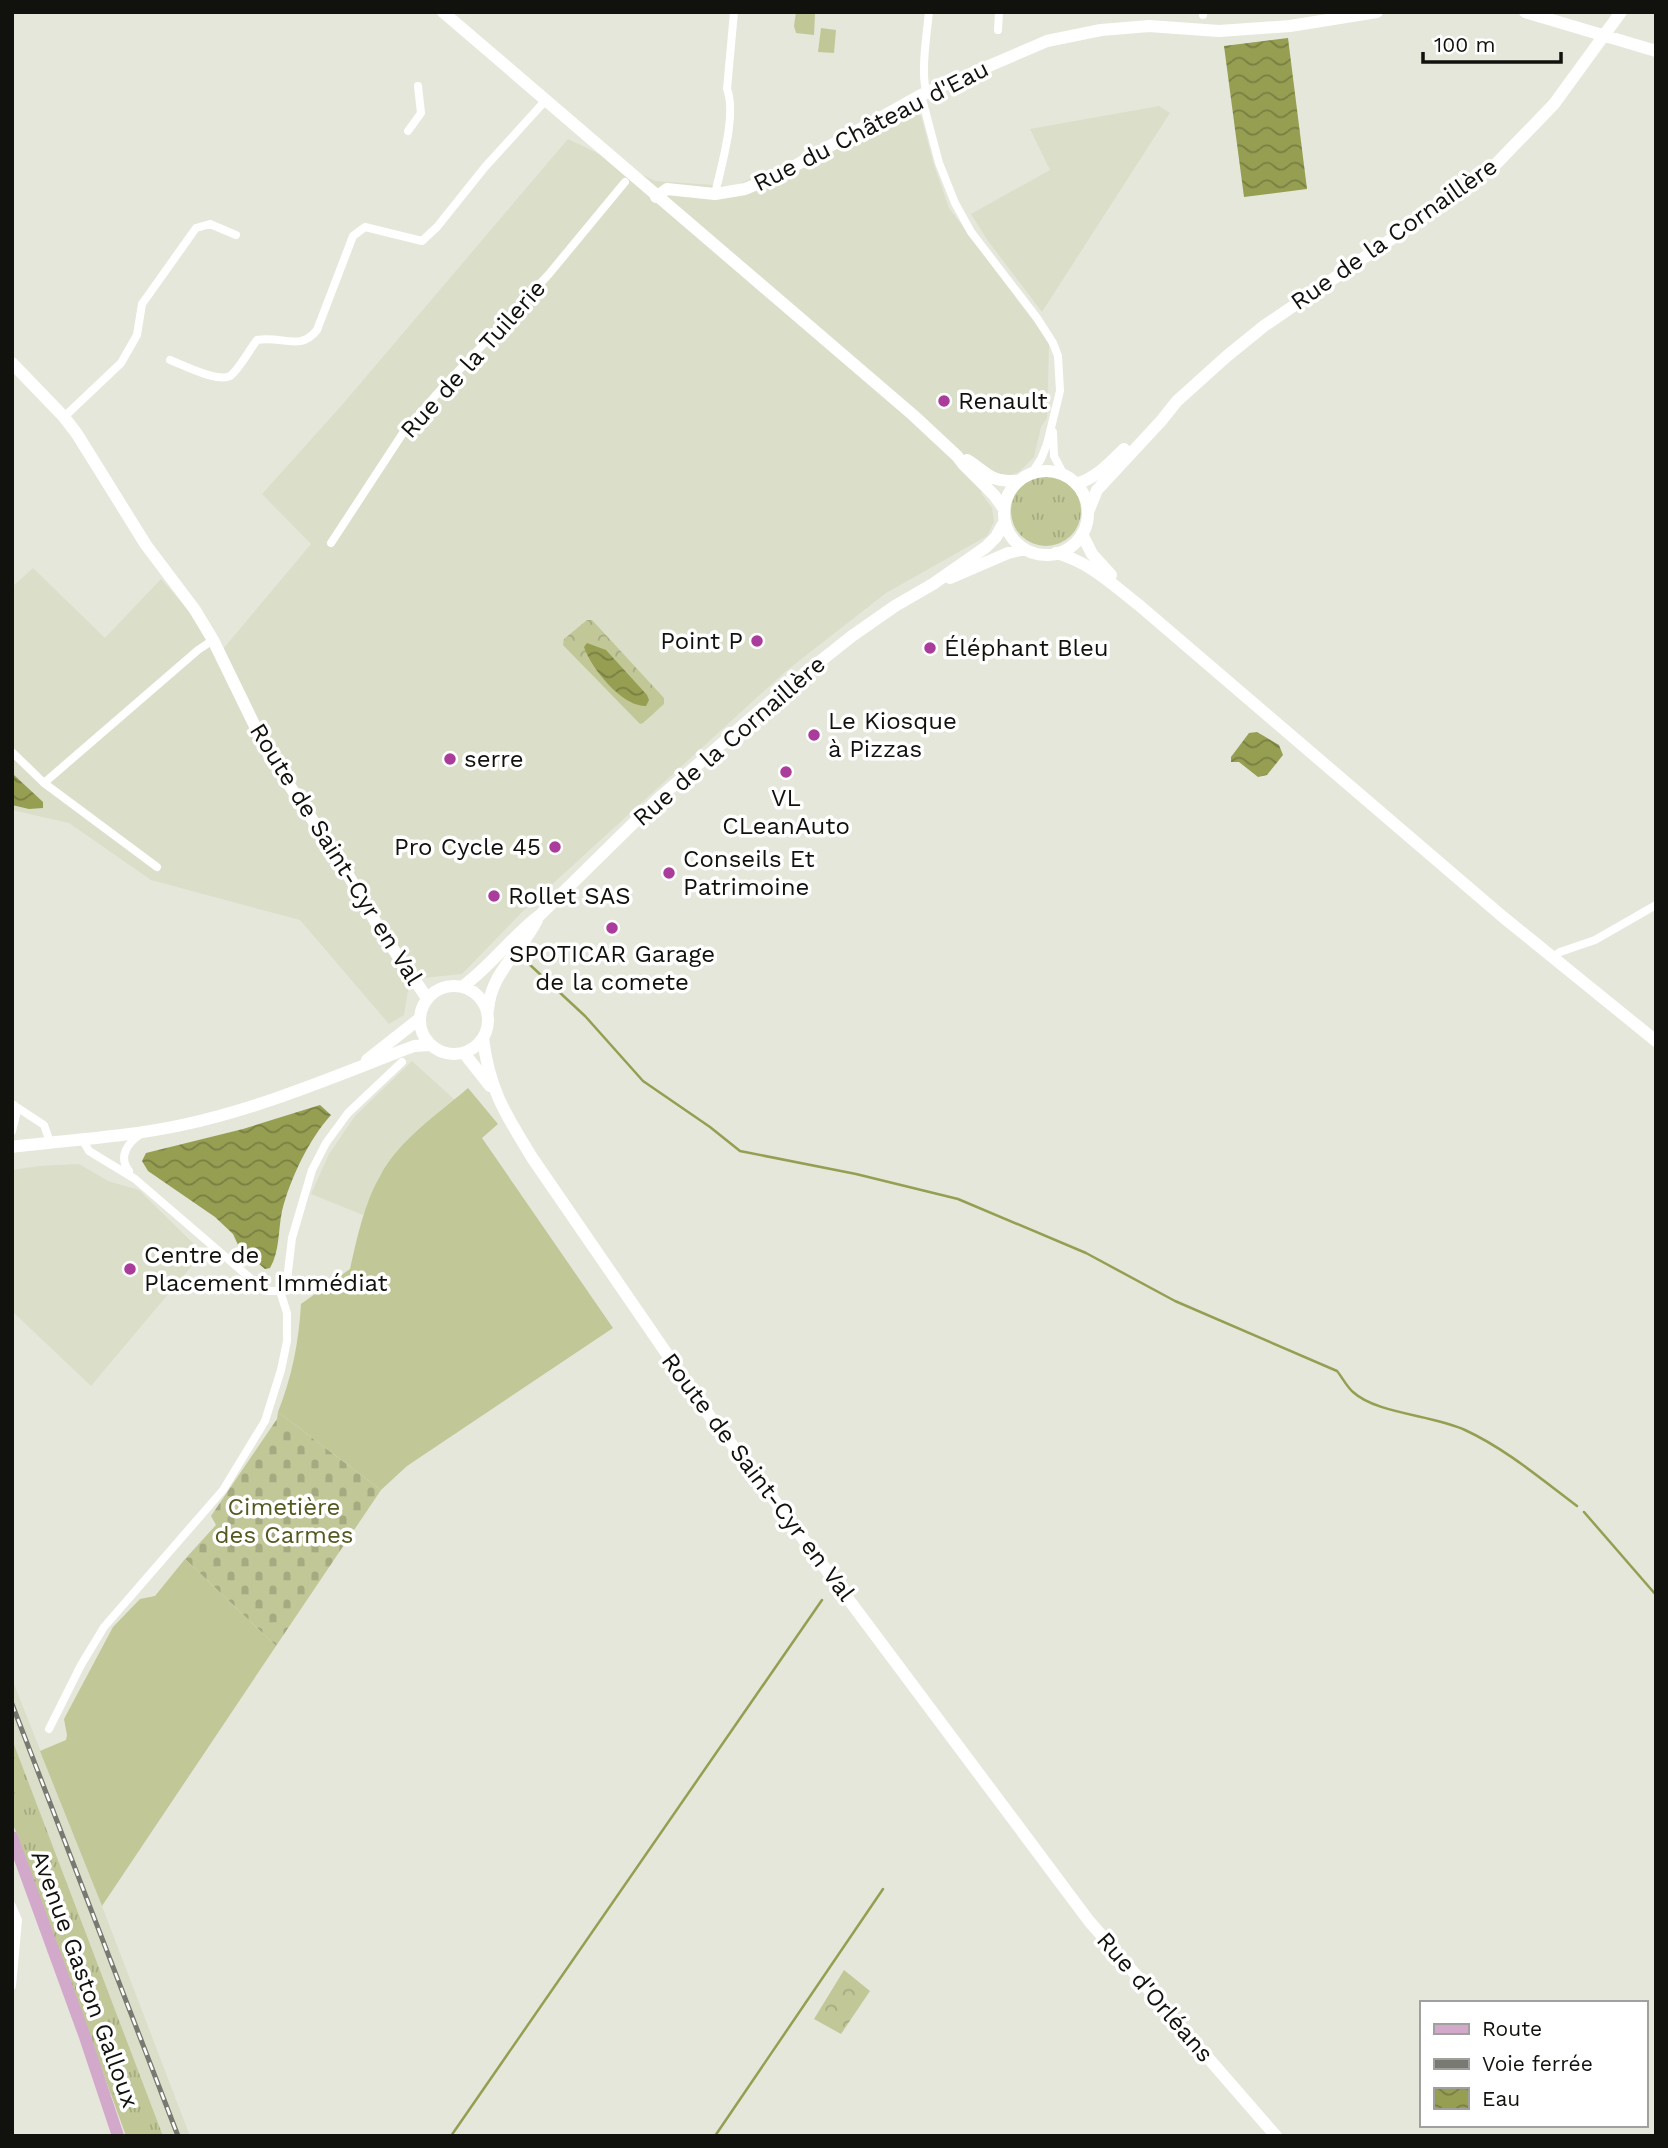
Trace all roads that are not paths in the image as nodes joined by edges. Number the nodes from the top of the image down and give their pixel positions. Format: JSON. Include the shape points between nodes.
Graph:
{"nodes":[{"id":1,"x":734,"y":12,"type":"edge"},
{"id":2,"x":929,"y":12,"type":"edge"},
{"id":3,"x":999,"y":12,"type":"edge"},
{"id":4,"x":1377,"y":12,"type":"edge"},
{"id":5,"x":1525,"y":12,"type":"edge"},
{"id":6,"x":1622,"y":12,"type":"edge"},
{"id":7,"x":444,"y":13,"type":"edge"},
{"id":8,"x":998,"y":30,"type":"dead end"},
{"id":9,"x":1605,"y":36,"type":"junction"},
{"id":10,"x":1656,"y":51,"type":"edge"},
{"id":11,"x":418,"y":86,"type":"dead end"},
{"id":12,"x":924,"y":94,"type":"junction"},
{"id":13,"x":545,"y":101,"type":"junction"},
{"id":14,"x":408,"y":131,"type":"dead end"},
{"id":15,"x":625,"y":182,"type":"dead end"},
{"id":16,"x":715,"y":194,"type":"junction"},
{"id":17,"x":656,"y":197,"type":"junction"},
{"id":18,"x":236,"y":235,"type":"dead end"},
{"id":19,"x":170,"y":360,"type":"dead end"},
{"id":20,"x":12,"y":363,"type":"edge"},
{"id":21,"x":1173,"y":405,"type":"junction"},
{"id":22,"x":1054,"y":415,"type":"junction"},
{"id":23,"x":64,"y":417,"type":"junction"},
{"id":24,"x":957,"y":456,"type":"junction"},
{"id":25,"x":1032,"y":474,"type":"junction"},
{"id":26,"x":1064,"y":475,"type":"junction"},
{"id":27,"x":1019,"y":481,"type":"junction"},
{"id":28,"x":1076,"y":484,"type":"junction"},
{"id":29,"x":1088,"y":512,"type":"junction"},
{"id":30,"x":1005,"y":515,"type":"junction"},
{"id":31,"x":1082,"y":534,"type":"junction"},
{"id":32,"x":331,"y":543,"type":"dead end"},
{"id":33,"x":1025,"y":549,"type":"junction"},
{"id":34,"x":1056,"y":553,"type":"junction"},
{"id":35,"x":933,"y":584,"type":"junction"},
{"id":36,"x":1140,"y":607,"type":"junction"},
{"id":37,"x":213,"y":640,"type":"junction"},
{"id":38,"x":12,"y":752,"type":"edge"},
{"id":39,"x":44,"y":783,"type":"junction"},
{"id":40,"x":157,"y":867,"type":"dead end"},
{"id":41,"x":1656,"y":905,"type":"edge"},
{"id":42,"x":540,"y":915,"type":"junction"},
{"id":43,"x":1553,"y":957,"type":"junction"},
{"id":44,"x":462,"y":987,"type":"junction"},
{"id":45,"x":427,"y":998,"type":"junction"},
{"id":46,"x":488,"y":1013,"type":"junction"},
{"id":47,"x":419,"y":1019,"type":"junction"},
{"id":48,"x":483,"y":1038,"type":"junction"},
{"id":49,"x":1656,"y":1041,"type":"edge"},
{"id":50,"x":430,"y":1045,"type":"junction"},
{"id":51,"x":464,"y":1053,"type":"junction"},
{"id":52,"x":401,"y":1062,"type":"dead end"},
{"id":53,"x":360,"y":1065,"type":"junction"},
{"id":54,"x":494,"y":1091,"type":"junction"},
{"id":55,"x":13,"y":1104,"type":"edge"},
{"id":56,"x":12,"y":1131,"type":"edge"},
{"id":57,"x":145,"y":1132,"type":"junction"},
{"id":58,"x":82,"y":1139,"type":"junction"},
{"id":59,"x":50,"y":1142,"type":"junction"},
{"id":60,"x":12,"y":1147,"type":"edge"},
{"id":61,"x":135,"y":1179,"type":"junction"},
{"id":62,"x":281,"y":1291,"type":"junction"},
{"id":63,"x":49,"y":1729,"type":"dead end"},
{"id":64,"x":12,"y":1837,"type":"edge"},
{"id":65,"x":1038,"y":1854,"type":"joint"},
{"id":66,"x":12,"y":1906,"type":"edge"},
{"id":67,"x":12,"y":1986,"type":"edge"},
{"id":68,"x":118,"y":2136,"type":"edge"},
{"id":69,"x":1276,"y":2136,"type":"edge"}],
"edges":[{"from":1,"to":16,"type":"street","via":[[725,159]]},
{"from":2,"to":12,"type":"street"},
{"from":3,"to":8,"type":"street"},
{"from":4,"to":12,"type":"main road","name":"Rue du Château d'Eau","via":[[1290,26],[1219,31],[1149,26],[1101,30],[1047,41]]},
{"from":5,"to":9,"type":"main road"},
{"from":6,"to":9,"type":"main road","name":"Rue de la Cornaillère"},
{"from":7,"to":13,"type":"main road"},
{"from":9,"to":10,"type":"main road"},
{"from":9,"to":21,"type":"main road","name":"Rue de la Cornaillère","via":[[1554,104],[1497,163],[1264,326]]},
{"from":11,"to":14,"type":"street","via":[[421,113]]},
{"from":12,"to":16,"type":"main road","name":"Rue du Château d'Eau","via":[[780,174],[745,190]]},
{"from":12,"to":22,"type":"street","via":[[939,163],[955,203],[971,232],[1053,343],[1061,381]]},
{"from":13,"to":17,"type":"main road"},
{"from":13,"to":19,"type":"street","via":[[422,240],[365,227],[354,236],[311,338],[257,340],[231,376],[224,378]]},
{"from":15,"to":32,"type":"street","name":"Rue de la Tuilerie","via":[[549,274],[403,433]]},
{"from":16,"to":17,"type":"main road","name":"Rue du Château d'Eau","via":[[667,189]]},
{"from":17,"to":24,"type":"main road"},
{"from":18,"to":23,"type":"street","via":[[210,224],[196,228],[146,298],[137,335],[121,363]]},
{"from":20,"to":23,"type":"main road","name":"Route de Saint-Cyr en Val"},
{"from":21,"to":28,"type":"main road","name":"Rue de la Cornaillère","via":[[1156,416],[1110,464]]},
{"from":21,"to":29,"type":"main road","name":"Rue de la Cornaillère","via":[[1097,489]]},
{"from":22,"to":25,"type":"street","via":[[1043,456]]},
{"from":22,"to":26,"type":"street","via":[[1054,456]]},
{"from":23,"to":37,"type":"main road","name":"Route de Saint-Cyr en Val"},
{"from":24,"to":27,"type":"main road","via":[[992,479]]},
{"from":24,"to":30,"type":"main road","via":[[994,495]]},
{"from":25,"to":26,"type":"main road"},
{"from":25,"to":27,"type":"main road"},
{"from":26,"to":28,"type":"main road"},
{"from":27,"to":30,"type":"main road"},
{"from":28,"to":29,"type":"main road"},
{"from":29,"to":31,"type":"main road"},
{"from":30,"to":33,"type":"main road","via":[[1009,532]]},
{"from":30,"to":35,"type":"main road","name":"Rue de la Cornaillère","via":[[986,547]]},
{"from":31,"to":34,"type":"main road"},
{"from":31,"to":36,"type":"main road","via":[[1091,554]]},
{"from":33,"to":34,"type":"main road"},
{"from":33,"to":35,"type":"main road","name":"Rue de la Cornaillère"},
{"from":34,"to":36,"type":"main road","via":[[1093,569]]},
{"from":35,"to":42,"type":"main road","name":"Rue de la Cornaillère","via":[[852,636],[779,694],[658,799]]},
{"from":36,"to":43,"type":"main road"},
{"from":37,"to":39,"type":"street"},
{"from":37,"to":45,"type":"main road","name":"Route de Saint-Cyr en Val","via":[[269,755]]},
{"from":38,"to":39,"type":"street"},
{"from":39,"to":40,"type":"street"},
{"from":41,"to":43,"type":"street","via":[[1595,940]]},
{"from":42,"to":44,"type":"main road","name":"Rue de la Cornaillère"},
{"from":42,"to":46,"type":"main road","name":"Rue de la Cornaillère","via":[[495,979]]},
{"from":43,"to":49,"type":"main road"},
{"from":44,"to":45,"type":"main road","via":[[443,987]]},
{"from":44,"to":46,"type":"main road","via":[[479,996]]},
{"from":45,"to":47,"type":"main road"},
{"from":46,"to":48,"type":"main road"},
{"from":47,"to":50,"type":"main road"},
{"from":47,"to":53,"type":"main road"},
{"from":48,"to":51,"type":"main road"},
{"from":48,"to":54,"type":"main road","name":"Route de Saint-Cyr en Val"},
{"from":50,"to":51,"type":"main road","via":[[452,1055]]},
{"from":50,"to":53,"type":"main road"},
{"from":51,"to":54,"type":"main road","name":"Route de Saint-Cyr en Val"},
{"from":52,"to":62,"type":"street","via":[[348,1113],[326,1143],[301,1203],[286,1288]]},
{"from":53,"to":57,"type":"main road","via":[[290,1094]]},
{"from":54,"to":65,"type":"main road","name":"Route de Saint-Cyr en Val","via":[[533,1159],[713,1421]]},
{"from":55,"to":56,"type":"street"},
{"from":55,"to":59,"type":"street","via":[[44,1125]]},
{"from":57,"to":58,"type":"main road"},
{"from":57,"to":61,"type":"street","via":[[133,1139],[123,1157]]},
{"from":58,"to":59,"type":"main road"},
{"from":58,"to":61,"type":"street","via":[[89,1151]]},
{"from":59,"to":60,"type":"main road"},
{"from":61,"to":62,"type":"street","via":[[257,1284],[267,1291]]},
{"from":62,"to":63,"type":"street","via":[[288,1313],[287,1341],[265,1421],[223,1490],[104,1627]]},
{"from":64,"to":68,"type":"main road","name":"Avenue Gaston Galloux"},
{"from":65,"to":69,"type":"main road","name":"Rue d'Orléans","via":[[1098,1931]]},
{"from":66,"to":67,"type":"street","via":[[18,1920]]}]}
